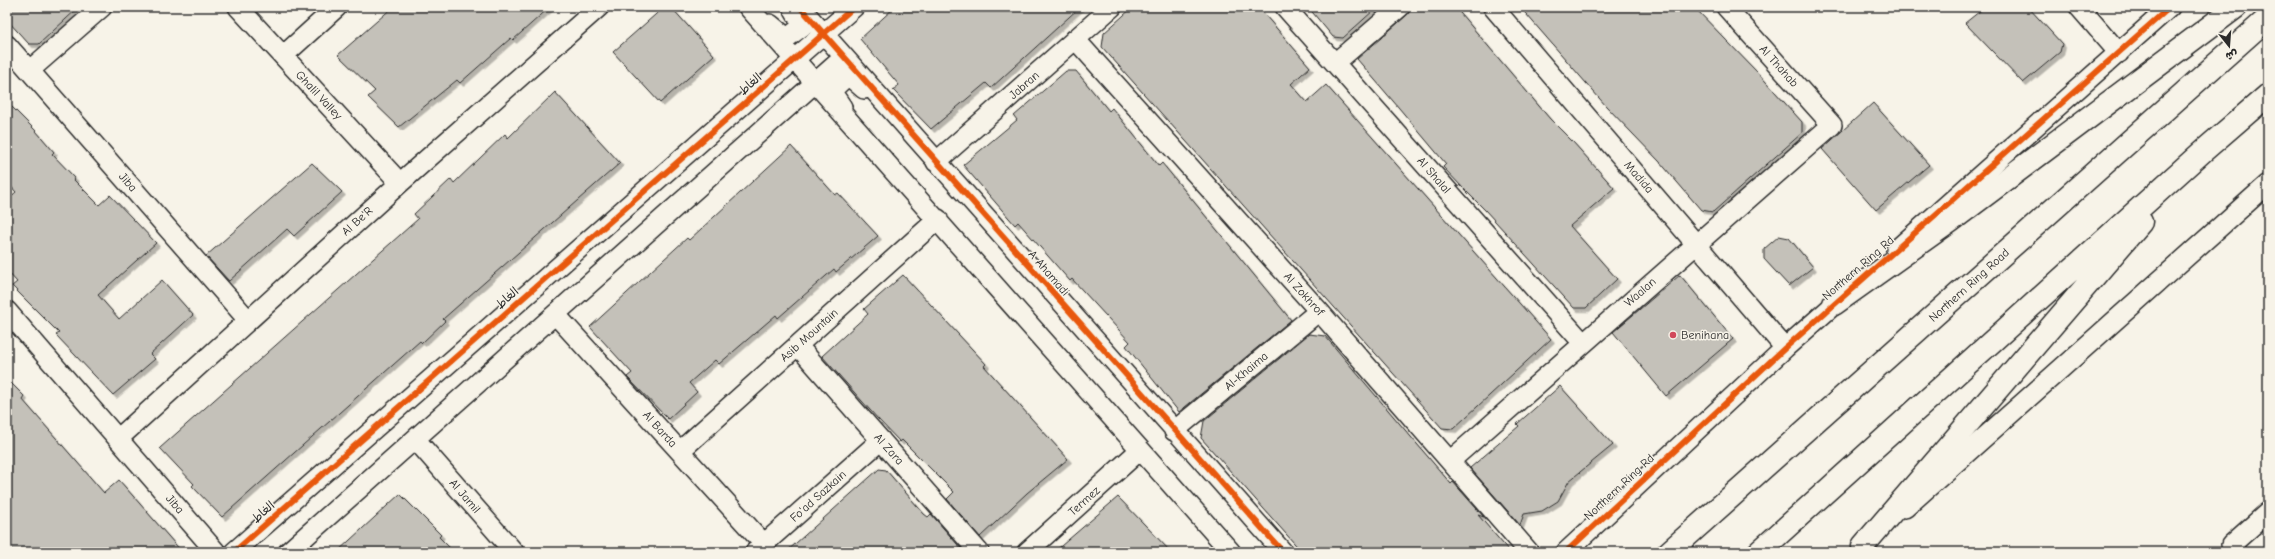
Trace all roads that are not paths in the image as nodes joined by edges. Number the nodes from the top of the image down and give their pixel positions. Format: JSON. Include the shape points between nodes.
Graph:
{"nodes":[{"id":1,"x":102,"y":7,"type":"edge"},
{"id":2,"x":238,"y":7,"type":"edge"},
{"id":3,"x":337,"y":7,"type":"edge"},
{"id":4,"x":599,"y":7,"type":"edge"},
{"id":5,"x":748,"y":7,"type":"edge"},
{"id":6,"x":792,"y":7,"type":"edge"},
{"id":7,"x":800,"y":7,"type":"edge"},
{"id":8,"x":854,"y":7,"type":"edge"},
{"id":9,"x":1112,"y":7,"type":"edge"},
{"id":10,"x":1285,"y":7,"type":"edge"},
{"id":11,"x":1400,"y":7,"type":"edge"},
{"id":12,"x":1493,"y":7,"type":"edge"},
{"id":13,"x":1726,"y":7,"type":"edge"},
{"id":14,"x":2079,"y":7,"type":"edge"},
{"id":15,"x":2170,"y":7,"type":"edge"},
{"id":16,"x":2236,"y":7,"type":"edge"},
{"id":17,"x":2268,"y":18,"type":"edge"},
{"id":18,"x":825,"y":34,"type":"junction"},
{"id":19,"x":1075,"y":39,"type":"junction"},
{"id":20,"x":7,"y":45,"type":"edge"},
{"id":21,"x":2119,"y":53,"type":"junction"},
{"id":22,"x":283,"y":56,"type":"junction"},
{"id":23,"x":843,"y":58,"type":"junction"},
{"id":24,"x":794,"y":61,"type":"junction"},
{"id":25,"x":1335,"y":63,"type":"junction"},
{"id":26,"x":30,"y":70,"type":"junction"},
{"id":27,"x":815,"y":84,"type":"junction"},
{"id":28,"x":2268,"y":95,"type":"edge"},
{"id":29,"x":885,"y":106,"type":"junction"},
{"id":30,"x":1832,"y":125,"type":"joint"},
{"id":31,"x":856,"y":127,"type":"junction"},
{"id":32,"x":2202,"y":152,"type":"junction"},
{"id":33,"x":936,"y":162,"type":"junction"},
{"id":34,"x":400,"y":182,"type":"junction"},
{"id":35,"x":2268,"y":184,"type":"edge"},
{"id":36,"x":938,"y":219,"type":"junction"},
{"id":37,"x":1696,"y":243,"type":"junction"},
{"id":38,"x":1834,"y":304,"type":"junction"},
{"id":39,"x":7,"y":311,"type":"edge"},
{"id":40,"x":1319,"y":311,"type":"junction"},
{"id":41,"x":556,"y":315,"type":"junction"},
{"id":42,"x":248,"y":320,"type":"junction"},
{"id":43,"x":1583,"y":343,"type":"junction"},
{"id":44,"x":798,"y":346,"type":"junction"},
{"id":45,"x":1785,"y":348,"type":"junction"},
{"id":46,"x":1174,"y":431,"type":"junction"},
{"id":47,"x":119,"y":438,"type":"junction"},
{"id":48,"x":416,"y":440,"type":"junction"},
{"id":49,"x":881,"y":440,"type":"junction"},
{"id":50,"x":1140,"y":450,"type":"junction"},
{"id":51,"x":680,"y":451,"type":"junction"},
{"id":52,"x":1450,"y":461,"type":"junction"},
{"id":53,"x":2268,"y":512,"type":"edge"},
{"id":54,"x":759,"y":548,"type":"edge"},
{"id":55,"x":1860,"y":549,"type":"edge"},
{"id":56,"x":2233,"y":549,"type":"edge"},
{"id":57,"x":216,"y":552,"type":"edge"},
{"id":58,"x":234,"y":552,"type":"edge"},
{"id":59,"x":288,"y":552,"type":"edge"},
{"id":60,"x":514,"y":552,"type":"edge"},
{"id":61,"x":979,"y":552,"type":"edge"},
{"id":62,"x":1027,"y":552,"type":"edge"},
{"id":63,"x":1231,"y":552,"type":"edge"},
{"id":64,"x":1282,"y":552,"type":"edge"},
{"id":65,"x":1529,"y":552,"type":"edge"},
{"id":66,"x":1566,"y":552,"type":"edge"},
{"id":67,"x":1669,"y":552,"type":"edge"},
{"id":68,"x":1759,"y":552,"type":"edge"}],
"edges":[{"from":1,"to":26,"type":"street"},
{"from":2,"to":22,"type":"street","name":"Ghalil Valley"},
{"from":3,"to":22,"type":"street"},
{"from":4,"to":34,"type":"street","name":"Al Be'R"},
{"from":5,"to":6,"type":"street","via":[[787,38],[802,26]]},
{"from":5,"to":24,"type":"street"},
{"from":7,"to":18,"type":"street","name":"A Ahamadi"},
{"from":8,"to":18,"type":"street"},
{"from":9,"to":19,"type":"street","name":"Jabran"},
{"from":10,"to":25,"type":"street","name":"Al Shalal"},
{"from":11,"to":25,"type":"street"},
{"from":12,"to":37,"type":"street","name":"Madida"},
{"from":13,"to":30,"type":"street","name":"Al Thahab"},
{"from":14,"to":21,"type":"street"},
{"from":15,"to":21,"type":"street","name":"Northern Ring Rd"},
{"from":16,"to":38,"type":"highway","via":[[1952,220]]},
{"from":17,"to":67,"type":"highway","name":"Northern Ring Road"},
{"from":18,"to":23,"type":"street","name":"A Ahamadi"},
{"from":18,"to":24,"type":"street","name":"الغاط"},
{"from":19,"to":33,"type":"street","name":"Jabran"},
{"from":19,"to":40,"type":"street","name":"Al Zokhrof"},
{"from":20,"to":26,"type":"street","name":"Jiba"},
{"from":21,"to":38,"type":"street","name":"Northern Ring Rd"},
{"from":22,"to":34,"type":"street","name":"Ghalil Valley"},
{"from":23,"to":27,"type":"street"},
{"from":23,"to":29,"type":"street","name":"A Ahamadi"},
{"from":24,"to":27,"type":"street"},
{"from":24,"to":58,"type":"street","name":"الغاط"},
{"from":25,"to":43,"type":"street","name":"Al Shalal"},
{"from":26,"to":42,"type":"street","name":"Jiba"},
{"from":27,"to":31,"type":"street"},
{"from":27,"to":41,"type":"street"},
{"from":28,"to":32,"type":"highway"},
{"from":29,"to":31,"type":"street","via":[[848,75],[831,91]]},
{"from":29,"to":33,"type":"street","name":"A Ahamadi"},
{"from":30,"to":37,"type":"street","name":"Waalan"},
{"from":31,"to":36,"type":"street"},
{"from":32,"to":55,"type":"highway"},
{"from":32,"to":68,"type":"highway"},
{"from":33,"to":46,"type":"street","name":"A Ahamadi"},
{"from":34,"to":42,"type":"street","name":"Al Be'R"},
{"from":35,"to":55,"type":"street"},
{"from":36,"to":44,"type":"street","name":"Asib Mountain"},
{"from":36,"to":50,"type":"street"},
{"from":37,"to":43,"type":"street","name":"Waalan"},
{"from":37,"to":45,"type":"street","name":"Madida"},
{"from":38,"to":45,"type":"street","name":"Northern Ring Rd"},
{"from":39,"to":47,"type":"street","name":"Jiba"},
{"from":40,"to":46,"type":"street","name":"Al-Khaima"},
{"from":40,"to":52,"type":"street","name":"Al Zokhrof"},
{"from":41,"to":48,"type":"street"},
{"from":41,"to":51,"type":"street","name":"Al Barda"},
{"from":42,"to":47,"type":"street","name":"Al Be'R"},
{"from":43,"to":52,"type":"street","name":"Waalan"},
{"from":44,"to":49,"type":"street","name":"Al Zara"},
{"from":44,"to":51,"type":"street","name":"Asib Mountain"},
{"from":45,"to":66,"type":"street","name":"Northern Ring Rd"},
{"from":46,"to":64,"type":"street","name":"A Ahamadi"},
{"from":47,"to":57,"type":"street","name":"Jiba"},
{"from":48,"to":59,"type":"street"},
{"from":48,"to":60,"type":"street","name":"Al Jamil"},
{"from":49,"to":54,"type":"street","name":"Fo'ad Sazkain"},
{"from":49,"to":61,"type":"street","name":"Al Zara"},
{"from":50,"to":62,"type":"street","name":"Termez"},
{"from":50,"to":63,"type":"street"},
{"from":51,"to":54,"type":"street","name":"Al Barda"},
{"from":52,"to":65,"type":"street","name":"Al Zokhrof"},
{"from":53,"to":56,"type":"street"}]}
